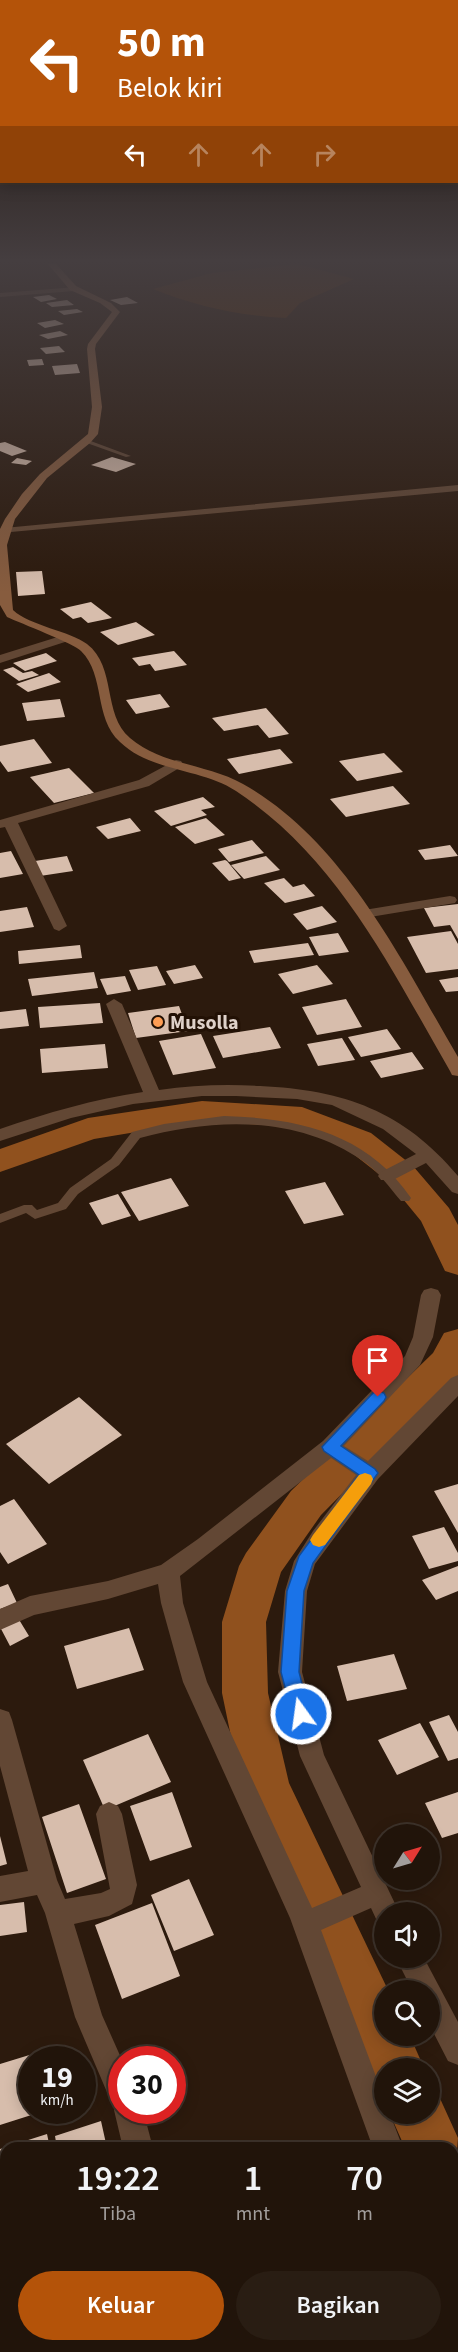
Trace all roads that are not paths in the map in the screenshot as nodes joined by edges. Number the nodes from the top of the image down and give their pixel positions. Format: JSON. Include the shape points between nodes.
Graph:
{"nodes":[{"id":1,"x":94,"y":373,"type":"edge"},
{"id":2,"x":86,"y":441,"type":"junction"},
{"id":3,"x":128,"y":456,"type":"dead end"},
{"id":4,"x":458,"y":488,"type":"edge"},
{"id":5,"x":3,"y":530,"type":"edge"},
{"id":6,"x":1,"y":555,"type":"edge"},
{"id":7,"x":2,"y":602,"type":"edge"},
{"id":8,"x":64,"y":639,"type":"junction"},
{"id":9,"x":0,"y":659,"type":"edge"},
{"id":10,"x":176,"y":764,"type":"junction"},
{"id":11,"x":5,"y":823,"type":"edge"},
{"id":12,"x":450,"y":900,"type":"dead end"},
{"id":13,"x":364,"y":914,"type":"junction"},
{"id":14,"x":59,"y":926,"type":"dead end"},
{"id":15,"x":114,"y":1004,"type":"dead end"},
{"id":16,"x":458,"y":1071,"type":"edge"},
{"id":17,"x":153,"y":1095,"type":"junction"},
{"id":18,"x":0,"y":1135,"type":"edge"},
{"id":19,"x":426,"y":1156,"type":"junction"},
{"id":20,"x":390,"y":1174,"type":"junction"},
{"id":21,"x":458,"y":1188,"type":"edge"},
{"id":22,"x":405,"y":1198,"type":"dead end"},
{"id":23,"x":0,"y":1219,"type":"edge"},
{"id":24,"x":432,"y":1295,"type":"dead end"},
{"id":25,"x":458,"y":1383,"type":"edge"},
{"id":26,"x":334,"y":1449,"type":"junction"},
{"id":27,"x":365,"y":1471,"type":"junction"},
{"id":28,"x":168,"y":1572,"type":"junction"},
{"id":29,"x":0,"y":1620,"type":"edge"},
{"id":30,"x":0,"y":1720,"type":"edge"},
{"id":31,"x":110,"y":1814,"type":"dead end"},
{"id":32,"x":44,"y":1881,"type":"junction"},
{"id":33,"x":0,"y":1889,"type":"edge"},
{"id":34,"x":376,"y":1901,"type":"edge"},
{"id":35,"x":58,"y":1913,"type":"junction"},
{"id":36,"x":311,"y":1922,"type":"junction"},
{"id":37,"x":440,"y":2016,"type":"edge"},
{"id":38,"x":458,"y":2051,"type":"edge"},
{"id":39,"x":108,"y":2061,"type":"edge"},
{"id":40,"x":132,"y":2124,"type":"edge"},
{"id":41,"x":136,"y":2142,"type":"edge"},
{"id":42,"x":386,"y":2142,"type":"edge"}],
"edges":[{"from":1,"to":2,"type":"street","via":[[97,407],[93,434]]},
{"from":2,"to":3,"type":"lane"},
{"from":2,"to":5,"type":"street","via":[[51,468]]},
{"from":4,"to":5,"type":"street"},
{"from":5,"to":6,"type":"street"},
{"from":6,"to":7,"type":"street","via":[[7,586]]},
{"from":7,"to":8,"type":"street","via":[[11,615]]},
{"from":8,"to":9,"type":"street"},
{"from":8,"to":10,"type":"street","via":[[83,646],[93,658],[102,678],[109,719],[124,740],[145,753]]},
{"from":10,"to":11,"type":"street","via":[[144,783]]},
{"from":10,"to":13,"type":"street","via":[[238,787],[276,814],[331,868]]},
{"from":11,"to":14,"type":"street"},
{"from":12,"to":13,"type":"street"},
{"from":13,"to":16,"type":"street"},
{"from":15,"to":17,"type":"street"},
{"from":17,"to":18,"type":"street","via":[[73,1111]]},
{"from":17,"to":19,"type":"street","via":[[236,1089],[306,1094],[338,1101],[385,1123]]},
{"from":19,"to":20,"type":"street"},
{"from":19,"to":21,"type":"street"},
{"from":20,"to":22,"type":"lane"},
{"from":20,"to":23,"type":"lane","via":[[348,1146],[298,1128],[252,1120],[200,1121],[136,1135],[115,1162],[74,1191],[62,1206],[34,1215],[28,1208]]},
{"from":24,"to":26,"type":"street","via":[[423,1337],[413,1360]]},
{"from":25,"to":27,"type":"street"},
{"from":26,"to":27,"type":"street"},
{"from":26,"to":28,"type":"street"},
{"from":27,"to":34,"type":"street","via":[[305,1561],[296,1591],[290,1672],[312,1756]]},
{"from":28,"to":29,"type":"street","via":[[108,1590],[30,1606]]},
{"from":28,"to":36,"type":"street","via":[[172,1603],[195,1682]]},
{"from":30,"to":32,"type":"street"},
{"from":31,"to":35,"type":"street","via":[[123,1895],[104,1905]]},
{"from":32,"to":33,"type":"street"},
{"from":32,"to":35,"type":"street"},
{"from":34,"to":36,"type":"street"},
{"from":35,"to":39,"type":"street","via":[[89,2017]]},
{"from":36,"to":42,"type":"street"},
{"from":37,"to":38,"type":"street"},
{"from":40,"to":41,"type":"street"}]}
